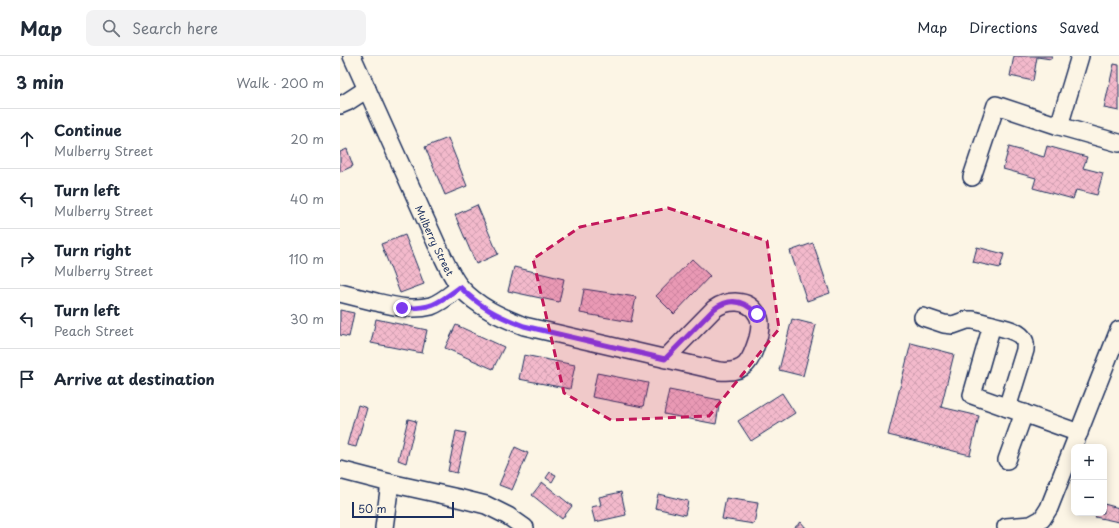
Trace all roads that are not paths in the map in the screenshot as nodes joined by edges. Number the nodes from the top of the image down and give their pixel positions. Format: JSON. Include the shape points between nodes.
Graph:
{"nodes":[{"id":1,"x":352,"y":56,"type":"edge"},
{"id":2,"x":1080,"y":56,"type":"edge"},
{"id":3,"x":367,"y":89,"type":"junction"},
{"id":4,"x":340,"y":105,"type":"edge"},
{"id":5,"x":1059,"y":126,"type":"junction"},
{"id":6,"x":1119,"y":143,"type":"edge"},
{"id":7,"x":972,"y":177,"type":"dead end"},
{"id":8,"x":460,"y":287,"type":"junction"},
{"id":9,"x":340,"y":293,"type":"edge"},
{"id":10,"x":923,"y":317,"type":"dead end"},
{"id":11,"x":992,"y":325,"type":"junction"},
{"id":12,"x":1119,"y":330,"type":"edge"},
{"id":13,"x":665,"y":359,"type":"junction"},
{"id":14,"x":1007,"y":408,"type":"junction"},
{"id":15,"x":1024,"y":413,"type":"junction"},
{"id":16,"x":1079,"y":433,"type":"junction"},
{"id":17,"x":1007,"y":460,"type":"dead end"},
{"id":18,"x":340,"y":470,"type":"edge"},
{"id":19,"x":390,"y":483,"type":"junction"},
{"id":20,"x":1006,"y":527,"type":"edge"},
{"id":21,"x":384,"y":528,"type":"edge"},
{"id":22,"x":525,"y":528,"type":"edge"}],
"edges":[{"from":1,"to":3,"type":"street","name":"Mulberry Street"},
{"from":2,"to":5,"type":"street"},
{"from":3,"to":4,"type":"street"},
{"from":3,"to":8,"type":"street","name":"Mulberry Street","via":[[437,245]]},
{"from":5,"to":6,"type":"street"},
{"from":5,"to":7,"type":"street","via":[[996,105]]},
{"from":8,"to":9,"type":"street","via":[[441,301],[424,308],[402,308]]},
{"from":8,"to":13,"type":"street","name":"Mulberry Street","via":[[488,310],[524,326]]},
{"from":10,"to":11,"type":"street","via":[[952,325],[973,320]]},
{"from":11,"to":14,"type":"street","via":[[1015,332],[1025,341],[1025,350]]},
{"from":11,"to":14,"type":"street","via":[[972,395]]},
{"from":12,"to":16,"type":"street"},
{"from":13,"to":13,"type":"street","name":"Mulberry Street","via":[[720,372],[736,371],[752,356],[760,330],[757,314],[745,304],[720,304]]},
{"from":14,"to":15,"type":"street"},
{"from":15,"to":16,"type":"street"},
{"from":15,"to":17,"type":"street"},
{"from":16,"to":20,"type":"street","via":[[1049,508],[1042,519],[1030,524]]},
{"from":18,"to":19,"type":"street"},
{"from":19,"to":21,"type":"street"},
{"from":19,"to":22,"type":"street","via":[[486,505]]}]}
